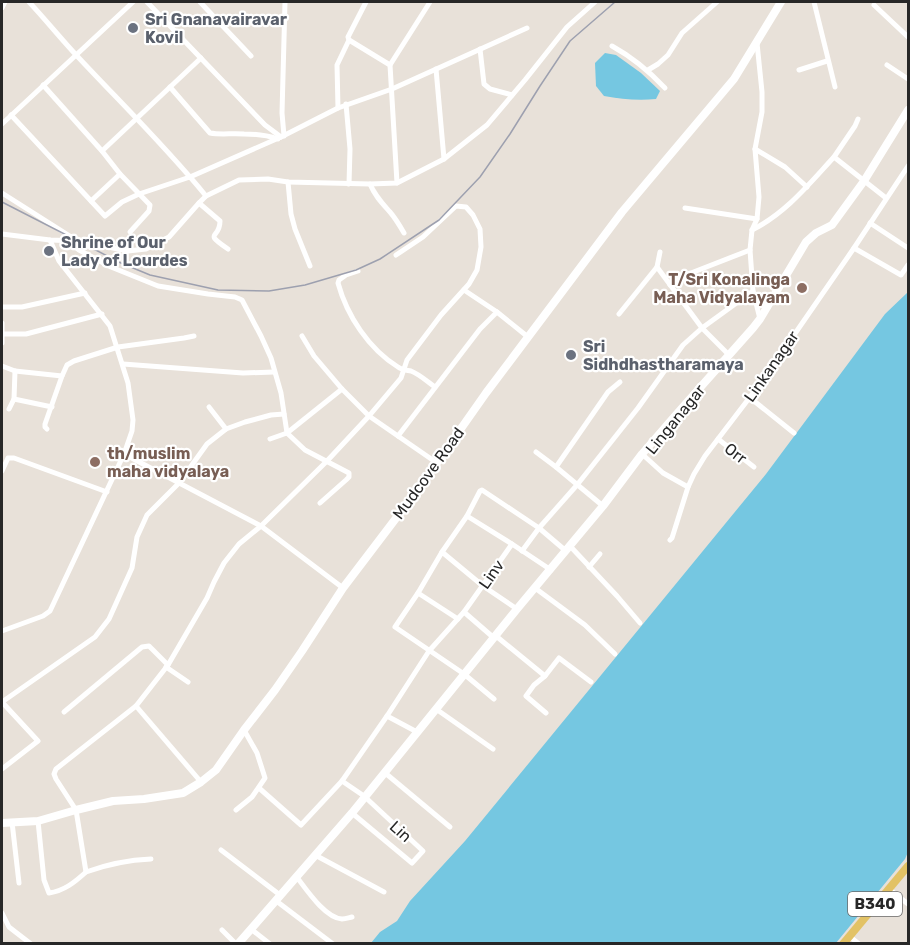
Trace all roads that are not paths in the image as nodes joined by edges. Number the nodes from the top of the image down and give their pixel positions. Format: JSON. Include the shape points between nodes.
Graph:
{"nodes":[{"id":1,"x":5,"y":2,"type":"edge"},
{"id":2,"x":29,"y":2,"type":"edge"},
{"id":3,"x":133,"y":2,"type":"edge"},
{"id":4,"x":147,"y":2,"type":"edge"},
{"id":5,"x":200,"y":2,"type":"edge"},
{"id":6,"x":285,"y":2,"type":"edge"},
{"id":7,"x":366,"y":2,"type":"edge"},
{"id":8,"x":430,"y":2,"type":"edge"},
{"id":9,"x":595,"y":2,"type":"edge"},
{"id":10,"x":717,"y":2,"type":"edge"},
{"id":11,"x":781,"y":2,"type":"edge"},
{"id":12,"x":814,"y":2,"type":"edge"},
{"id":13,"x":874,"y":5,"type":"dead end"},
{"id":14,"x":2,"y":9,"type":"edge"},
{"id":15,"x":527,"y":28,"type":"dead end"},
{"id":16,"x":909,"y":37,"type":"edge"},
{"id":17,"x":349,"y":40,"type":"junction"},
{"id":18,"x":757,"y":40,"type":"junction"},
{"id":19,"x":612,"y":45,"type":"dead end"},
{"id":20,"x":480,"y":49,"type":"junction"},
{"id":21,"x":76,"y":55,"type":"junction"},
{"id":22,"x":251,"y":56,"type":"dead end"},
{"id":23,"x":201,"y":58,"type":"junction"},
{"id":24,"x":828,"y":61,"type":"junction"},
{"id":25,"x":390,"y":65,"type":"junction"},
{"id":26,"x":887,"y":65,"type":"dead end"},
{"id":27,"x":436,"y":69,"type":"junction"},
{"id":28,"x":648,"y":70,"type":"junction"},
{"id":29,"x":799,"y":70,"type":"dead end"},
{"id":30,"x":909,"y":79,"type":"edge"},
{"id":31,"x":43,"y":85,"type":"junction"},
{"id":32,"x":170,"y":87,"type":"junction"},
{"id":33,"x":835,"y":87,"type":"dead end"},
{"id":34,"x":665,"y":88,"type":"dead end"},
{"id":35,"x":392,"y":89,"type":"junction"},
{"id":36,"x":512,"y":95,"type":"junction"},
{"id":37,"x":346,"y":105,"type":"junction"},
{"id":38,"x":338,"y":108,"type":"junction"},
{"id":39,"x":909,"y":110,"type":"edge"},
{"id":40,"x":11,"y":115,"type":"junction"},
{"id":41,"x":137,"y":118,"type":"junction"},
{"id":42,"x":858,"y":119,"type":"dead end"},
{"id":43,"x":2,"y":124,"type":"edge"},
{"id":44,"x":281,"y":137,"type":"junction"},
{"id":45,"x":755,"y":149,"type":"junction"},
{"id":46,"x":102,"y":151,"type":"junction"},
{"id":47,"x":834,"y":157,"type":"junction"},
{"id":48,"x":444,"y":159,"type":"junction"},
{"id":49,"x":908,"y":170,"type":"edge"},
{"id":50,"x":120,"y":174,"type":"junction"},
{"id":51,"x":190,"y":177,"type":"junction"},
{"id":52,"x":864,"y":181,"type":"junction"},
{"id":53,"x":288,"y":182,"type":"junction"},
{"id":54,"x":397,"y":183,"type":"junction"},
{"id":55,"x":349,"y":184,"type":"junction"},
{"id":56,"x":370,"y":184,"type":"junction"},
{"id":57,"x":807,"y":187,"type":"junction"},
{"id":58,"x":2,"y":193,"type":"edge"},
{"id":59,"x":139,"y":194,"type":"junction"},
{"id":60,"x":206,"y":196,"type":"junction"},
{"id":61,"x":886,"y":198,"type":"junction"},
{"id":62,"x":91,"y":201,"type":"junction"},
{"id":63,"x":199,"y":203,"type":"junction"},
{"id":64,"x":686,"y":208,"type":"dead end"},
{"id":65,"x":757,"y":219,"type":"junction"},
{"id":66,"x":870,"y":223,"type":"junction"},
{"id":67,"x":752,"y":230,"type":"junction"},
{"id":68,"x":130,"y":232,"type":"dead end"},
{"id":69,"x":404,"y":233,"type":"dead end"},
{"id":70,"x":2,"y":234,"type":"edge"},
{"id":71,"x":50,"y":240,"type":"junction"},
{"id":72,"x":66,"y":240,"type":"junction"},
{"id":73,"x":78,"y":241,"type":"junction"},
{"id":74,"x":854,"y":248,"type":"junction"},
{"id":75,"x":909,"y":248,"type":"edge"},
{"id":76,"x":228,"y":249,"type":"dead end"},
{"id":77,"x":750,"y":250,"type":"junction"},
{"id":78,"x":660,"y":252,"type":"dead end"},
{"id":79,"x":396,"y":255,"type":"dead end"},
{"id":80,"x":909,"y":265,"type":"edge"},
{"id":81,"x":310,"y":266,"type":"dead end"},
{"id":82,"x":657,"y":267,"type":"junction"},
{"id":83,"x":358,"y":271,"type":"dead end"},
{"id":84,"x":670,"y":285,"type":"junction"},
{"id":85,"x":464,"y":290,"type":"junction"},
{"id":86,"x":753,"y":291,"type":"junction"},
{"id":87,"x":85,"y":293,"type":"junction"},
{"id":88,"x":2,"y":306,"type":"edge"},
{"id":89,"x":497,"y":312,"type":"junction"},
{"id":90,"x":102,"y":314,"type":"junction"},
{"id":91,"x":619,"y":314,"type":"dead end"},
{"id":92,"x":760,"y":319,"type":"junction"},
{"id":93,"x":2,"y":323,"type":"edge"},
{"id":94,"x":702,"y":328,"type":"junction"},
{"id":95,"x":2,"y":334,"type":"edge"},
{"id":96,"x":194,"y":336,"type":"dead end"},
{"id":97,"x":303,"y":336,"type":"dead end"},
{"id":98,"x":528,"y":337,"type":"junction"},
{"id":99,"x":2,"y":343,"type":"edge"},
{"id":100,"x":118,"y":347,"type":"junction"},
{"id":101,"x":729,"y":355,"type":"junction"},
{"id":102,"x":123,"y":364,"type":"junction"},
{"id":103,"x":2,"y":366,"type":"edge"},
{"id":104,"x":15,"y":370,"type":"junction"},
{"id":105,"x":404,"y":370,"type":"junction"},
{"id":106,"x":274,"y":372,"type":"junction"},
{"id":107,"x":62,"y":376,"type":"junction"},
{"id":108,"x":620,"y":382,"type":"dead end"},
{"id":109,"x":435,"y":387,"type":"junction"},
{"id":110,"x":342,"y":389,"type":"junction"},
{"id":111,"x":749,"y":397,"type":"junction"},
{"id":112,"x":14,"y":399,"type":"junction"},
{"id":113,"x":209,"y":406,"type":"dead end"},
{"id":114,"x":52,"y":407,"type":"junction"},
{"id":115,"x":9,"y":409,"type":"dead end"},
{"id":116,"x":284,"y":414,"type":"junction"},
{"id":117,"x":369,"y":416,"type":"junction"},
{"id":118,"x":47,"y":429,"type":"dead end"},
{"id":119,"x":226,"y":429,"type":"junction"},
{"id":120,"x":287,"y":433,"type":"junction"},
{"id":121,"x":794,"y":433,"type":"dead end"},
{"id":122,"x":398,"y":436,"type":"junction"},
{"id":123,"x":270,"y":439,"type":"dead end"},
{"id":124,"x":718,"y":439,"type":"junction"},
{"id":125,"x":536,"y":452,"type":"dead end"},
{"id":126,"x":124,"y":454,"type":"junction"},
{"id":127,"x":642,"y":454,"type":"junction"},
{"id":128,"x":327,"y":461,"type":"junction"},
{"id":129,"x":436,"y":463,"type":"junction"},
{"id":130,"x":556,"y":467,"type":"junction"},
{"id":131,"x":754,"y":467,"type":"dead end"},
{"id":132,"x":2,"y":471,"type":"edge"},
{"id":133,"x":179,"y":483,"type":"junction"},
{"id":134,"x":577,"y":485,"type":"junction"},
{"id":135,"x":688,"y":488,"type":"junction"},
{"id":136,"x":107,"y":492,"type":"junction"},
{"id":137,"x":320,"y":503,"type":"dead end"},
{"id":138,"x":603,"y":506,"type":"junction"},
{"id":139,"x":467,"y":516,"type":"junction"},
{"id":140,"x":261,"y":526,"type":"junction"},
{"id":141,"x":539,"y":528,"type":"junction"},
{"id":142,"x":670,"y":540,"type":"dead end"},
{"id":143,"x":512,"y":544,"type":"junction"},
{"id":144,"x":568,"y":548,"type":"junction"},
{"id":145,"x":522,"y":551,"type":"junction"},
{"id":146,"x":442,"y":552,"type":"junction"},
{"id":147,"x":600,"y":554,"type":"dead end"},
{"id":148,"x":589,"y":567,"type":"junction"},
{"id":149,"x":551,"y":570,"type":"junction"},
{"id":150,"x":483,"y":586,"type":"junction"},
{"id":151,"x":343,"y":588,"type":"junction"},
{"id":152,"x":535,"y":588,"type":"junction"},
{"id":153,"x":418,"y":593,"type":"junction"},
{"id":154,"x":517,"y":609,"type":"junction"},
{"id":155,"x":464,"y":612,"type":"junction"},
{"id":156,"x":458,"y":619,"type":"junction"},
{"id":157,"x":640,"y":623,"type":"dead end"},
{"id":158,"x":2,"y":631,"type":"edge"},
{"id":159,"x":495,"y":637,"type":"junction"},
{"id":160,"x":429,"y":651,"type":"junction"},
{"id":161,"x":615,"y":654,"type":"dead end"},
{"id":162,"x":167,"y":666,"type":"junction"},
{"id":163,"x":464,"y":674,"type":"junction"},
{"id":164,"x":545,"y":676,"type":"junction"},
{"id":165,"x":188,"y":682,"type":"dead end"},
{"id":166,"x":591,"y":682,"type":"dead end"},
{"id":167,"x":494,"y":699,"type":"dead end"},
{"id":168,"x":2,"y":702,"type":"edge"},
{"id":169,"x":136,"y":706,"type":"junction"},
{"id":170,"x":436,"y":709,"type":"junction"},
{"id":171,"x":64,"y":712,"type":"dead end"},
{"id":172,"x":546,"y":713,"type":"dead end"},
{"id":173,"x":387,"y":716,"type":"junction"},
{"id":174,"x":243,"y":730,"type":"junction"},
{"id":175,"x":417,"y":732,"type":"junction"},
{"id":176,"x":493,"y":749,"type":"dead end"},
{"id":177,"x":2,"y":770,"type":"edge"},
{"id":178,"x":384,"y":772,"type":"junction"},
{"id":179,"x":342,"y":781,"type":"junction"},
{"id":180,"x":201,"y":782,"type":"junction"},
{"id":181,"x":259,"y":788,"type":"junction"},
{"id":182,"x":364,"y":796,"type":"junction"},
{"id":183,"x":76,"y":810,"type":"junction"},
{"id":184,"x":236,"y":810,"type":"dead end"},
{"id":185,"x":352,"y":813,"type":"junction"},
{"id":186,"x":38,"y":821,"type":"junction"},
{"id":187,"x":12,"y":822,"type":"junction"},
{"id":188,"x":2,"y":823,"type":"edge"},
{"id":189,"x":450,"y":827,"type":"dead end"},
{"id":190,"x":221,"y":850,"type":"dead end"},
{"id":191,"x":315,"y":855,"type":"junction"},
{"id":192,"x":151,"y":859,"type":"dead end"},
{"id":193,"x":909,"y":866,"type":"edge"},
{"id":194,"x":86,"y":872,"type":"junction"},
{"id":195,"x":296,"y":876,"type":"junction"},
{"id":196,"x":19,"y":883,"type":"dead end"},
{"id":197,"x":889,"y":889,"type":"junction"},
{"id":198,"x":384,"y":892,"type":"dead end"},
{"id":199,"x":278,"y":898,"type":"junction"},
{"id":200,"x":909,"y":904,"type":"edge"},
{"id":201,"x":2,"y":913,"type":"edge"},
{"id":202,"x":351,"y":917,"type":"dead end"},
{"id":203,"x":251,"y":929,"type":"junction"},
{"id":204,"x":222,"y":930,"type":"dead end"},
{"id":205,"x":849,"y":936,"type":"junction"},
{"id":206,"x":31,"y":944,"type":"edge"},
{"id":207,"x":237,"y":944,"type":"edge"},
{"id":208,"x":270,"y":944,"type":"edge"},
{"id":209,"x":333,"y":944,"type":"edge"},
{"id":210,"x":843,"y":944,"type":"edge"},
{"id":211,"x":859,"y":944,"type":"edge"}],
"edges":[{"from":1,"to":14,"type":"street"},
{"from":2,"to":21,"type":"street"},
{"from":3,"to":21,"type":"street"},
{"from":4,"to":23,"type":"street"},
{"from":5,"to":22,"type":"street"},
{"from":6,"to":44,"type":"street"},
{"from":7,"to":17,"type":"street"},
{"from":8,"to":25,"type":"street"},
{"from":9,"to":36,"type":"street","via":[[567,27]]},
{"from":10,"to":28,"type":"street","via":[[682,33],[668,55]]},
{"from":11,"to":18,"type":"street","name":"Mudcove Road"},
{"from":12,"to":24,"type":"street"},
{"from":13,"to":16,"type":"street"},
{"from":15,"to":20,"type":"street"},
{"from":17,"to":25,"type":"street"},
{"from":17,"to":38,"type":"street","via":[[337,65]]},
{"from":18,"to":45,"type":"street","via":[[762,112]]},
{"from":18,"to":98,"type":"street","name":"Mudcove Road","via":[[734,78],[622,212]]},
{"from":19,"to":28,"type":"street"},
{"from":20,"to":27,"type":"street"},
{"from":20,"to":36,"type":"street","via":[[484,84]]},
{"from":21,"to":31,"type":"street"},
{"from":21,"to":41,"type":"street"},
{"from":23,"to":32,"type":"street"},
{"from":23,"to":44,"type":"street"},
{"from":24,"to":29,"type":"street"},
{"from":24,"to":33,"type":"street"},
{"from":25,"to":35,"type":"street"},
{"from":26,"to":30,"type":"street"},
{"from":27,"to":35,"type":"street"},
{"from":27,"to":48,"type":"street"},
{"from":28,"to":34,"type":"street"},
{"from":31,"to":40,"type":"street"},
{"from":31,"to":46,"type":"street"},
{"from":32,"to":41,"type":"street"},
{"from":32,"to":44,"type":"street","via":[[210,133]]},
{"from":35,"to":37,"type":"street"},
{"from":35,"to":54,"type":"street"},
{"from":36,"to":48,"type":"street","via":[[487,125]]},
{"from":37,"to":38,"type":"street"},
{"from":37,"to":55,"type":"street"},
{"from":38,"to":44,"type":"street"},
{"from":39,"to":52,"type":"street","name":"Linganagar"},
{"from":40,"to":43,"type":"street"},
{"from":40,"to":62,"type":"street"},
{"from":41,"to":46,"type":"street"},
{"from":41,"to":51,"type":"street"},
{"from":42,"to":47,"type":"street"},
{"from":44,"to":51,"type":"street"},
{"from":45,"to":57,"type":"street","via":[[785,167]]},
{"from":45,"to":65,"type":"street"},
{"from":46,"to":50,"type":"street"},
{"from":47,"to":52,"type":"street"},
{"from":47,"to":57,"type":"street"},
{"from":48,"to":54,"type":"street"},
{"from":49,"to":61,"type":"street","name":"Linkanagar"},
{"from":50,"to":59,"type":"street"},
{"from":50,"to":62,"type":"street"},
{"from":51,"to":59,"type":"street"},
{"from":51,"to":60,"type":"street"},
{"from":52,"to":61,"type":"street"},
{"from":52,"to":92,"type":"street","name":"Linganagar","via":[[832,225],[806,242]]},
{"from":53,"to":55,"type":"street"},
{"from":53,"to":60,"type":"street","via":[[239,180]]},
{"from":53,"to":81,"type":"street","via":[[291,214]]},
{"from":54,"to":56,"type":"street"},
{"from":55,"to":56,"type":"street"},
{"from":56,"to":69,"type":"street"},
{"from":57,"to":67,"type":"street","via":[[772,220]]},
{"from":58,"to":73,"type":"street"},
{"from":59,"to":62,"type":"street","via":[[105,216]]},
{"from":59,"to":68,"type":"street","via":[[151,208]]},
{"from":60,"to":63,"type":"street"},
{"from":61,"to":66,"type":"street","name":"Linkanagar"},
{"from":63,"to":73,"type":"street","via":[[169,237],[146,249],[128,251]]},
{"from":63,"to":76,"type":"street","via":[[220,221],[214,238]]},
{"from":64,"to":65,"type":"street"},
{"from":65,"to":67,"type":"street"},
{"from":66,"to":74,"type":"street","name":"Linkanagar"},
{"from":66,"to":75,"type":"street"},
{"from":67,"to":77,"type":"street"},
{"from":70,"to":71,"type":"street"},
{"from":71,"to":72,"type":"street"},
{"from":71,"to":87,"type":"street","via":[[59,261]]},
{"from":72,"to":73,"type":"street"},
{"from":72,"to":106,"type":"street","via":[[111,267],[158,286],[243,300]]},
{"from":74,"to":80,"type":"street","via":[[901,275]]},
{"from":74,"to":111,"type":"street","name":"Linkanagar"},
{"from":77,"to":84,"type":"street"},
{"from":77,"to":86,"type":"street"},
{"from":78,"to":82,"type":"street"},
{"from":79,"to":85,"type":"street","via":[[423,237],[456,206],[466,207],[478,223],[482,238],[475,276]]},
{"from":82,"to":84,"type":"street"},
{"from":82,"to":91,"type":"street"},
{"from":83,"to":105,"type":"street","via":[[339,280],[343,299],[368,341]]},
{"from":84,"to":94,"type":"street"},
{"from":85,"to":89,"type":"street"},
{"from":85,"to":105,"type":"street","via":[[407,360]]},
{"from":86,"to":92,"type":"street"},
{"from":86,"to":94,"type":"street"},
{"from":87,"to":88,"type":"street","via":[[22,307]]},
{"from":87,"to":90,"type":"street"},
{"from":89,"to":98,"type":"street"},
{"from":89,"to":109,"type":"street"},
{"from":90,"to":95,"type":"street","via":[[26,334]]},
{"from":90,"to":100,"type":"street"},
{"from":92,"to":101,"type":"street","name":"Linganagar"},
{"from":93,"to":95,"type":"street"},
{"from":94,"to":101,"type":"street"},
{"from":94,"to":134,"type":"street","via":[[683,345]]},
{"from":95,"to":99,"type":"street"},
{"from":96,"to":100,"type":"street"},
{"from":97,"to":110,"type":"street"},
{"from":98,"to":129,"type":"street","name":"Mudcove Road"},
{"from":100,"to":102,"type":"street"},
{"from":100,"to":107,"type":"street","via":[[74,361]]},
{"from":101,"to":127,"type":"street","name":"Linganagar"},
{"from":102,"to":106,"type":"street"},
{"from":102,"to":126,"type":"street","via":[[133,420]]},
{"from":103,"to":104,"type":"street"},
{"from":104,"to":107,"type":"street"},
{"from":104,"to":112,"type":"street"},
{"from":105,"to":109,"type":"street","via":[[414,372]]},
{"from":105,"to":117,"type":"street"},
{"from":106,"to":116,"type":"street"},
{"from":107,"to":114,"type":"street"},
{"from":108,"to":130,"type":"street","via":[[608,392]]},
{"from":109,"to":122,"type":"street"},
{"from":110,"to":117,"type":"street"},
{"from":110,"to":120,"type":"street"},
{"from":111,"to":121,"type":"street"},
{"from":111,"to":124,"type":"street","name":"Linkanagar"},
{"from":112,"to":114,"type":"street"},
{"from":112,"to":115,"type":"street"},
{"from":113,"to":119,"type":"street"},
{"from":114,"to":118,"type":"street","via":[[45,424]]},
{"from":116,"to":119,"type":"street"},
{"from":116,"to":120,"type":"street"},
{"from":117,"to":122,"type":"street"},
{"from":117,"to":128,"type":"street"},
{"from":119,"to":133,"type":"street","via":[[207,444]]},
{"from":120,"to":123,"type":"street"},
{"from":120,"to":128,"type":"street","via":[[305,450]]},
{"from":122,"to":129,"type":"street"},
{"from":124,"to":131,"type":"street","name":"Orr"},
{"from":124,"to":135,"type":"street","name":"Linkanagar"},
{"from":125,"to":130,"type":"street"},
{"from":126,"to":133,"type":"street"},
{"from":126,"to":136,"type":"street"},
{"from":127,"to":135,"type":"street","name":"Linganagar"},
{"from":127,"to":138,"type":"street"},
{"from":128,"to":137,"type":"street","via":[[349,477]]},
{"from":128,"to":140,"type":"street"},
{"from":129,"to":151,"type":"street","name":"Mudcove Road"},
{"from":130,"to":134,"type":"street"},
{"from":132,"to":136,"type":"street","via":[[7,459],[14,458]]},
{"from":133,"to":140,"type":"street"},
{"from":133,"to":168,"type":"street","via":[[147,515],[137,537],[132,568],[109,619],[95,637]]},
{"from":134,"to":138,"type":"street"},
{"from":134,"to":141,"type":"street"},
{"from":135,"to":142,"type":"street","name":"Linkanagar"},
{"from":136,"to":158,"type":"street","via":[[50,611]]},
{"from":138,"to":144,"type":"street"},
{"from":139,"to":141,"type":"street","via":[[481,490]]},
{"from":139,"to":143,"type":"street"},
{"from":139,"to":146,"type":"street"},
{"from":140,"to":151,"type":"street"},
{"from":140,"to":162,"type":"street","via":[[224,563]]},
{"from":141,"to":144,"type":"street"},
{"from":141,"to":145,"type":"street"},
{"from":143,"to":145,"type":"street","name":"Linv"},
{"from":143,"to":150,"type":"street","name":"Linv"},
{"from":144,"to":148,"type":"street"},
{"from":144,"to":149,"type":"street"},
{"from":145,"to":149,"type":"street","name":"Linv"},
{"from":146,"to":150,"type":"street"},
{"from":146,"to":153,"type":"street"},
{"from":147,"to":148,"type":"street"},
{"from":148,"to":157,"type":"street"},
{"from":149,"to":152,"type":"street"},
{"from":150,"to":154,"type":"street"},
{"from":150,"to":155,"type":"street","name":"Linv"},
{"from":151,"to":174,"type":"street","name":"Mudcove Road","via":[[275,690]]},
{"from":152,"to":154,"type":"street"},
{"from":152,"to":161,"type":"street","via":[[585,625]]},
{"from":153,"to":156,"type":"street"},
{"from":153,"to":160,"type":"street","via":[[394,627]]},
{"from":154,"to":159,"type":"street"},
{"from":155,"to":156,"type":"street"},
{"from":155,"to":159,"type":"street"},
{"from":156,"to":160,"type":"street"},
{"from":159,"to":163,"type":"street"},
{"from":159,"to":164,"type":"street"},
{"from":160,"to":163,"type":"street"},
{"from":160,"to":173,"type":"street"},
{"from":162,"to":165,"type":"street"},
{"from":162,"to":169,"type":"street"},
{"from":162,"to":171,"type":"street","via":[[148,646],[142,647]]},
{"from":163,"to":167,"type":"street"},
{"from":163,"to":170,"type":"street"},
{"from":164,"to":166,"type":"street","via":[[559,658]]},
{"from":164,"to":172,"type":"street","via":[[526,696]]},
{"from":168,"to":177,"type":"street","via":[[38,741]]},
{"from":169,"to":180,"type":"street"},
{"from":169,"to":183,"type":"street","via":[[56,770],[56,779]]},
{"from":170,"to":175,"type":"street"},
{"from":170,"to":176,"type":"street"},
{"from":173,"to":175,"type":"street"},
{"from":173,"to":179,"type":"street"},
{"from":174,"to":180,"type":"street","name":"Mudcove Road","via":[[216,770]]},
{"from":174,"to":181,"type":"street","via":[[257,753],[265,778]]},
{"from":175,"to":178,"type":"street"},
{"from":178,"to":182,"type":"street"},
{"from":178,"to":189,"type":"street","name":"Lin"},
{"from":179,"to":181,"type":"street","via":[[301,825]]},
{"from":179,"to":182,"type":"street","name":"Lin"},
{"from":180,"to":183,"type":"street","name":"Mudcove Road","via":[[183,793],[113,801]]},
{"from":181,"to":184,"type":"street"},
{"from":182,"to":185,"type":"street"},
{"from":182,"to":185,"type":"street","name":"Lin","via":[[423,851],[412,862]]},
{"from":183,"to":186,"type":"street","name":"Mudcove Road"},
{"from":183,"to":194,"type":"street"},
{"from":185,"to":191,"type":"street"},
{"from":186,"to":187,"type":"street","name":"Mudcove Road"},
{"from":186,"to":194,"type":"street","via":[[49,893],[67,887]]},
{"from":187,"to":188,"type":"street","name":"Mudcove Road"},
{"from":187,"to":196,"type":"street"},
{"from":190,"to":199,"type":"street"},
{"from":191,"to":195,"type":"street"},
{"from":191,"to":198,"type":"street"},
{"from":192,"to":194,"type":"street","via":[[128,860]]},
{"from":193,"to":197,"type":"main road","number":"B340"},
{"from":195,"to":199,"type":"street"},
{"from":195,"to":202,"type":"street","via":[[332,915],[341,919]]},
{"from":197,"to":200,"type":"street"},
{"from":197,"to":205,"type":"main road","number":"B340"},
{"from":199,"to":203,"type":"street"},
{"from":199,"to":209,"type":"street"},
{"from":201,"to":206,"type":"street","via":[[9,927]]},
{"from":203,"to":207,"type":"street"},
{"from":203,"to":208,"type":"street"},
{"from":204,"to":207,"type":"street"},
{"from":205,"to":210,"type":"main road","number":"B340"},
{"from":205,"to":211,"type":"street"}]}
